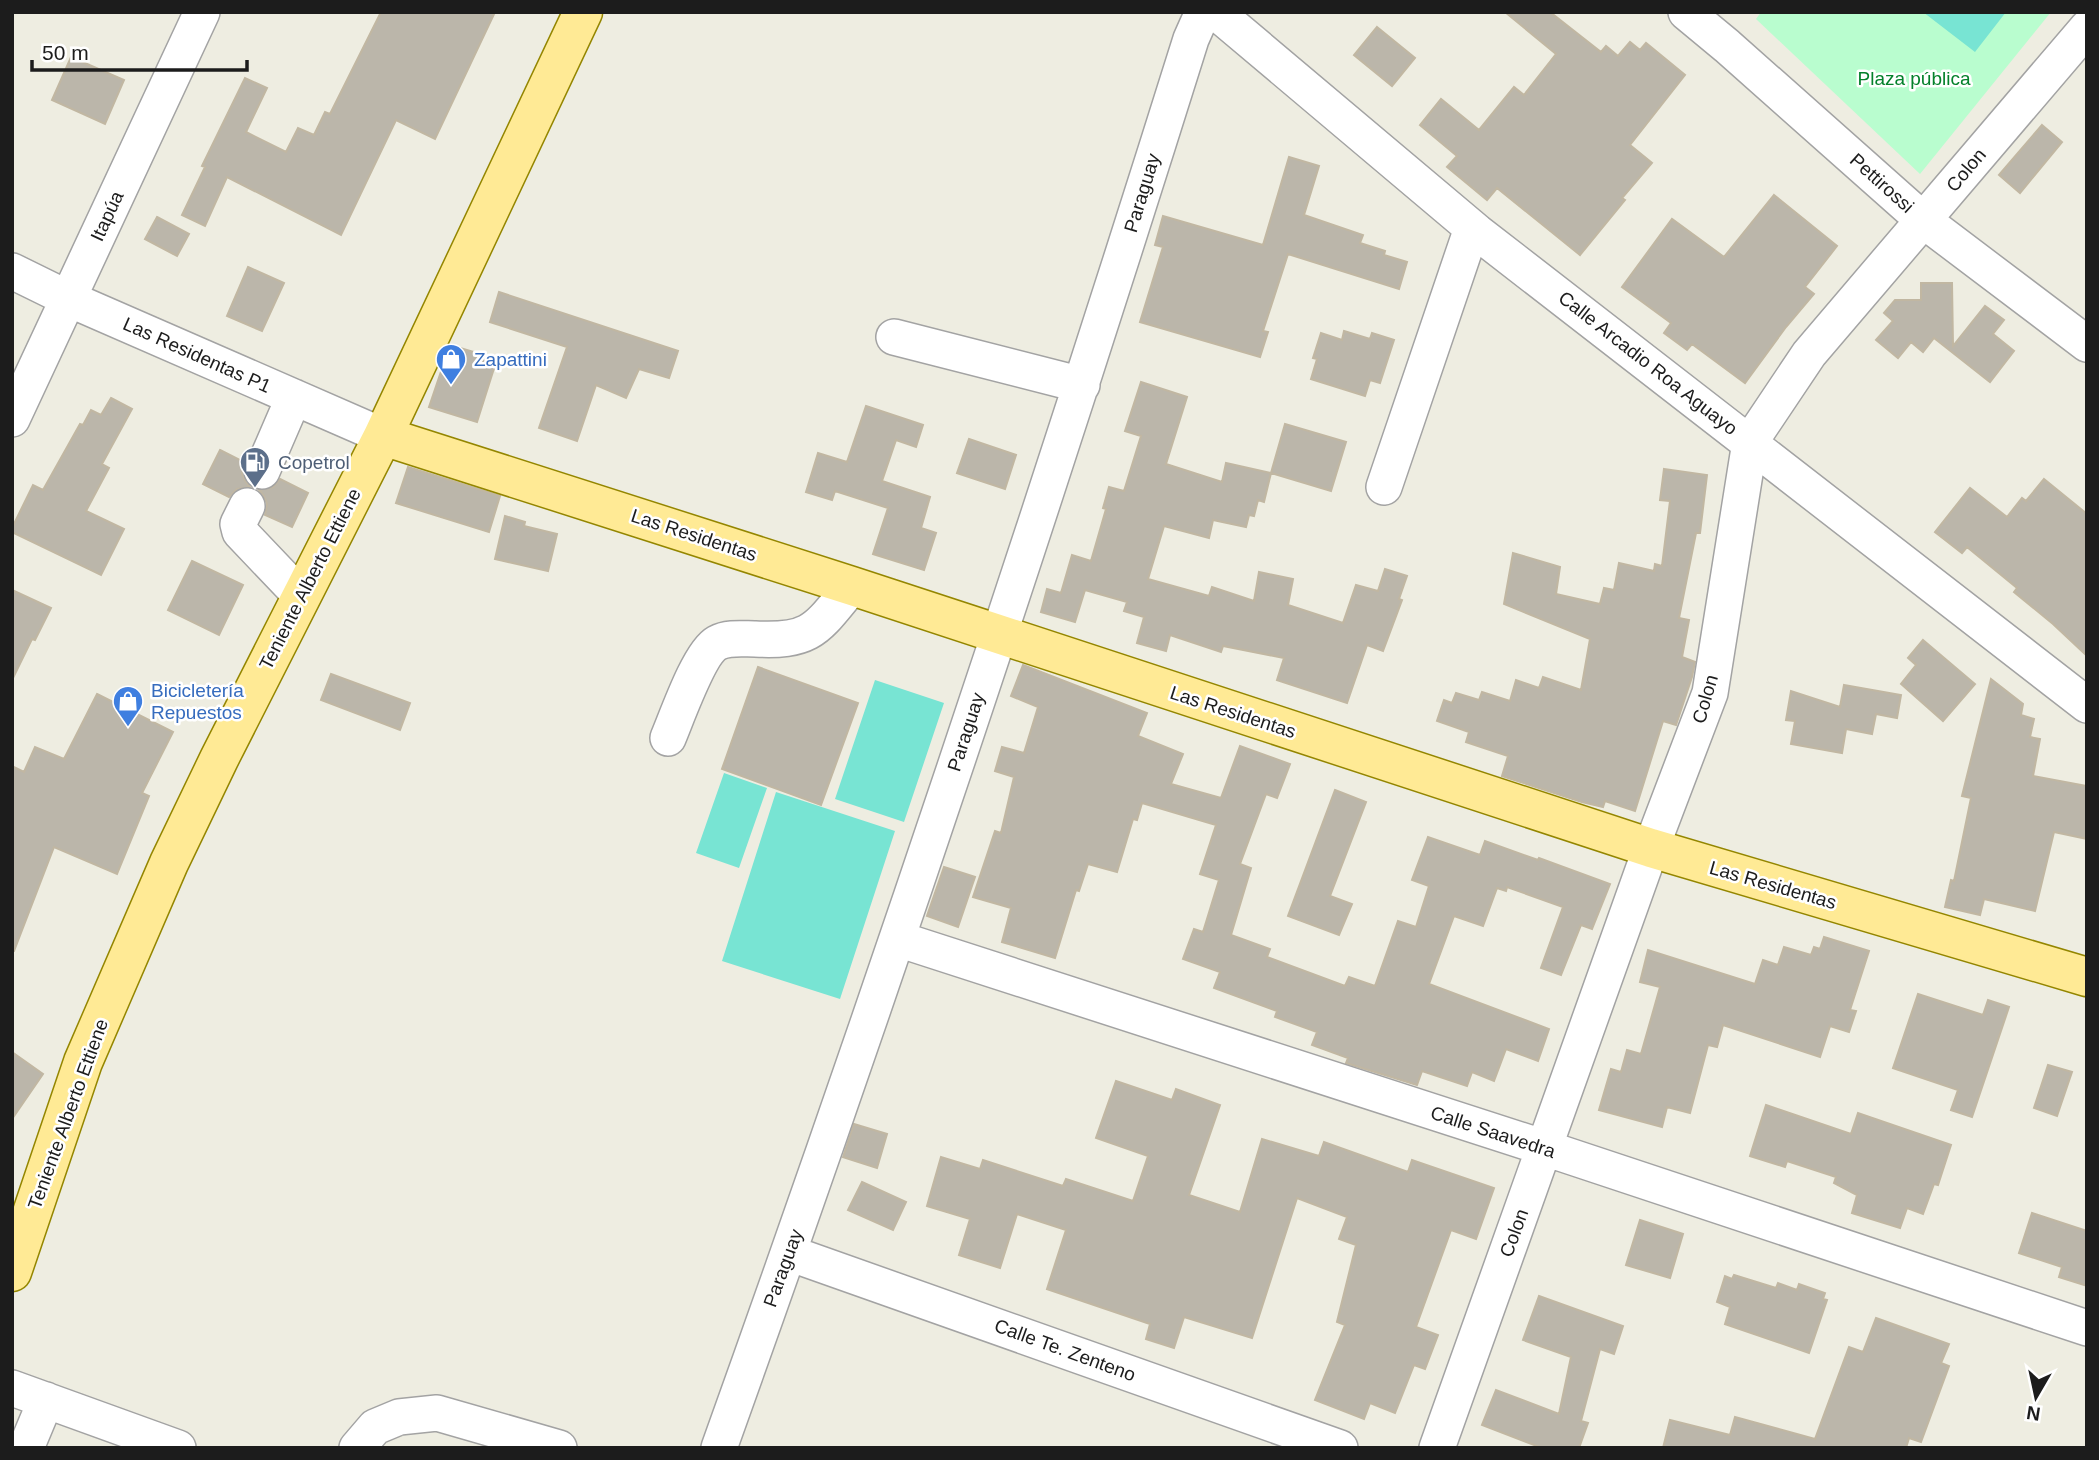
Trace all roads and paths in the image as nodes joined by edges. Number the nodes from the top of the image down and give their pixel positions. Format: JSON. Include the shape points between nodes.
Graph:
{"nodes":[{"id":1,"x":202,"y":12,"type":"edge"},
{"id":2,"x":583,"y":12,"type":"edge"},
{"id":3,"x":1202,"y":12,"type":"edge"},
{"id":4,"x":1216,"y":12,"type":"edge"},
{"id":5,"x":1686,"y":12,"type":"edge"},
{"id":6,"x":2087,"y":29,"type":"edge"},
{"id":7,"x":1923,"y":220,"type":"junction"},
{"id":8,"x":1472,"y":228,"type":"junction"},
{"id":9,"x":12,"y":271,"type":"edge"},
{"id":10,"x":69,"y":299,"type":"junction"},
{"id":11,"x":894,"y":337,"type":"dead end"},
{"id":12,"x":2087,"y":344,"type":"edge"},
{"id":13,"x":1082,"y":386,"type":"junction"},
{"id":14,"x":293,"y":397,"type":"junction"},
{"id":15,"x":12,"y":419,"type":"edge"},
{"id":16,"x":383,"y":436,"type":"junction"},
{"id":17,"x":1750,"y":442,"type":"junction"},
{"id":18,"x":262,"y":471,"type":"dead end"},
{"id":19,"x":1384,"y":487,"type":"dead end"},
{"id":20,"x":247,"y":506,"type":"dead end"},
{"id":21,"x":852,"y":586,"type":"junction"},
{"id":22,"x":302,"y":596,"type":"junction"},
{"id":23,"x":998,"y":635,"type":"junction"},
{"id":24,"x":2087,"y":705,"type":"edge"},
{"id":25,"x":668,"y":738,"type":"dead end"},
{"id":26,"x":1651,"y":848,"type":"junction"},
{"id":27,"x":898,"y":939,"type":"junction"},
{"id":28,"x":2087,"y":977,"type":"edge"},
{"id":29,"x":1545,"y":1149,"type":"junction"},
{"id":30,"x":789,"y":1252,"type":"junction"},
{"id":31,"x":15,"y":1254,"type":"edge"},
{"id":32,"x":2087,"y":1328,"type":"edge"},
{"id":33,"x":12,"y":1388,"type":"edge"},
{"id":34,"x":46,"y":1400,"type":"junction"},
{"id":35,"x":26,"y":1448,"type":"edge"},
{"id":36,"x":178,"y":1448,"type":"edge"},
{"id":37,"x":356,"y":1448,"type":"edge"},
{"id":38,"x":559,"y":1448,"type":"edge"},
{"id":39,"x":719,"y":1448,"type":"edge"},
{"id":40,"x":1340,"y":1448,"type":"edge"},
{"id":41,"x":1437,"y":1448,"type":"edge"}],
"edges":[{"from":1,"to":10,"type":"street","name":"Itapúa"},
{"from":2,"to":16,"type":"main road","name":"Teniente Alberto Ettiene"},
{"from":3,"to":13,"type":"street","name":"Paraguay"},
{"from":4,"to":8,"type":"street","name":"Calle Arcadio Roa Aguayo"},
{"from":5,"to":7,"type":"street","name":"Pettirossi"},
{"from":6,"to":7,"type":"street","name":"Colon"},
{"from":7,"to":12,"type":"street","name":"Pettirossi"},
{"from":7,"to":17,"type":"street","name":"Colon","via":[[1809,355]]},
{"from":8,"to":17,"type":"street","name":"Calle Arcadio Roa Aguayo"},
{"from":8,"to":19,"type":"street"},
{"from":9,"to":10,"type":"street","name":"Las Residentas P1"},
{"from":10,"to":14,"type":"street","name":"Las Residentas P1"},
{"from":10,"to":15,"type":"street","name":"Itapúa"},
{"from":11,"to":13,"type":"street"},
{"from":13,"to":23,"type":"street","name":"Paraguay"},
{"from":14,"to":16,"type":"street","name":"Las Residentas P1"},
{"from":14,"to":18,"type":"street"},
{"from":16,"to":21,"type":"main road","name":"Las Residentas"},
{"from":16,"to":22,"type":"main road","name":"Teniente Alberto Ettiene"},
{"from":17,"to":24,"type":"street","name":"Calle Arcadio Roa Aguayo"},
{"from":17,"to":26,"type":"street","name":"Colon","via":[[1710,693]]},
{"from":20,"to":22,"type":"street","via":[[238,524],[240,532]]},
{"from":21,"to":23,"type":"main road","name":"Las Residentas"},
{"from":21,"to":25,"type":"street","via":[[822,622],[802,637],[718,642],[705,654]]},
{"from":22,"to":31,"type":"main road","name":"Teniente Alberto Ettiene","via":[[169,863],[83,1062]]},
{"from":23,"to":26,"type":"main road","name":"Las Residentas"},
{"from":23,"to":27,"type":"street","name":"Paraguay"},
{"from":26,"to":28,"type":"main road","name":"Las Residentas"},
{"from":26,"to":29,"type":"street","name":"Colon"},
{"from":27,"to":29,"type":"street","name":"Calle Saavedra"},
{"from":27,"to":30,"type":"street","name":"Paraguay"},
{"from":29,"to":32,"type":"street","name":"Calle Saavedra"},
{"from":29,"to":41,"type":"street","name":"Colon"},
{"from":30,"to":39,"type":"street","name":"Paraguay"},
{"from":30,"to":40,"type":"street","name":"Calle Te. Zenteno"},
{"from":33,"to":34,"type":"street"},
{"from":34,"to":35,"type":"street"},
{"from":34,"to":36,"type":"street"},
{"from":37,"to":38,"type":"street","via":[[375,1427],[437,1413]]}]}
